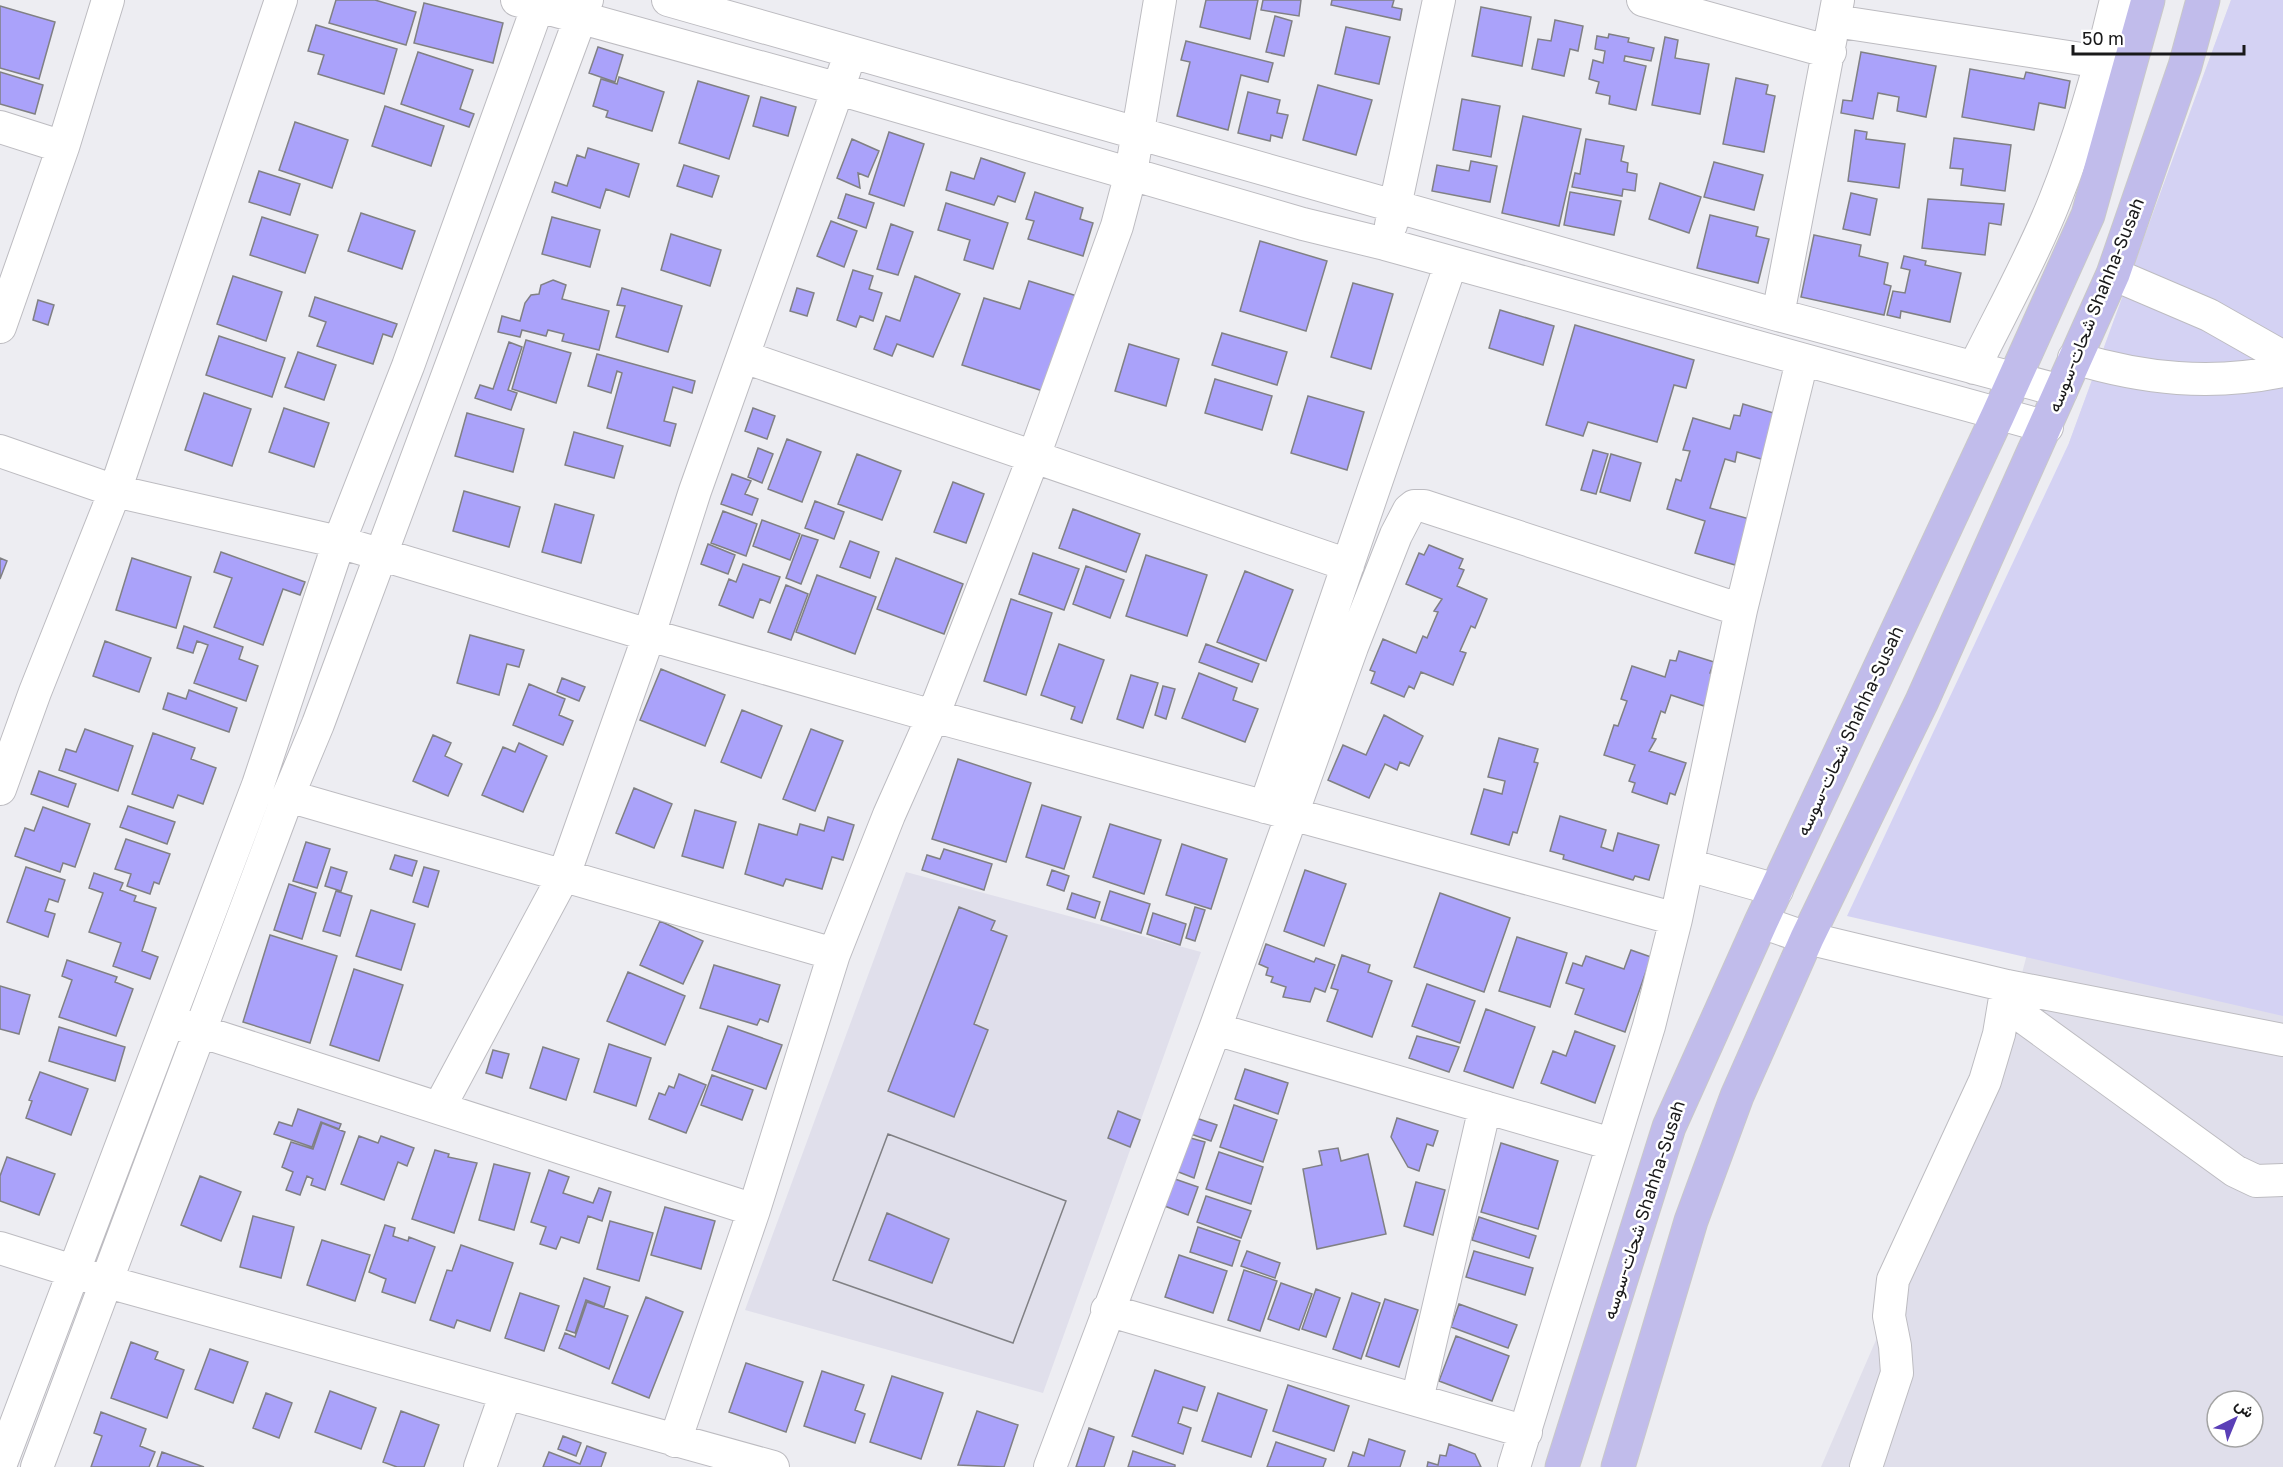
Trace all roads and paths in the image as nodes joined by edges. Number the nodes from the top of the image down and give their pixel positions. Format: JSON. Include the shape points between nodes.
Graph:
{"nodes":[{"id":1,"x":108,"y":0,"type":"edge"},
{"id":2,"x":281,"y":0,"type":"edge"},
{"id":3,"x":668,"y":0,"type":"edge"},
{"id":4,"x":1160,"y":0,"type":"edge"},
{"id":5,"x":1439,"y":0,"type":"edge"},
{"id":6,"x":1643,"y":0,"type":"edge"},
{"id":7,"x":2116,"y":0,"type":"edge"},
{"id":8,"x":2148,"y":0,"type":"edge"},
{"id":9,"x":2202,"y":0,"type":"edge"},
{"id":10,"x":532,"y":2,"type":"edge"},
{"id":11,"x":584,"y":10,"type":"edge"},
{"id":12,"x":1836,"y":11,"type":"edge"},
{"id":13,"x":851,"y":52,"type":"junction"},
{"id":14,"x":1830,"y":52,"type":"junction"},
{"id":15,"x":2101,"y":62,"type":"junction"},
{"id":16,"x":839,"y":89,"type":"junction"},
{"id":17,"x":0,"y":127,"type":"edge"},
{"id":18,"x":1137,"y":134,"type":"junction"},
{"id":19,"x":63,"y":147,"type":"junction"},
{"id":20,"x":1131,"y":173,"type":"junction"},
{"id":21,"x":1396,"y":206,"type":"junction"},
{"id":22,"x":1386,"y":244,"type":"junction"},
{"id":23,"x":1451,"y":263,"type":"junction"},
{"id":24,"x":2113,"y":274,"type":"junction"},
{"id":25,"x":1778,"y":315,"type":"junction"},
{"id":26,"x":0,"y":327,"type":"edge"},
{"id":27,"x":744,"y":357,"type":"junction"},
{"id":28,"x":2283,"y":357,"type":"edge"},
{"id":29,"x":2074,"y":358,"type":"junction"},
{"id":30,"x":1802,"y":361,"type":"junction"},
{"id":31,"x":1974,"y":368,"type":"junction"},
{"id":32,"x":2283,"y":371,"type":"edge"},
{"id":33,"x":2014,"y":379,"type":"junction"},
{"id":34,"x":2061,"y":391,"type":"junction"},
{"id":35,"x":1998,"y":415,"type":"junction"},
{"id":36,"x":2047,"y":427,"type":"junction"},
{"id":37,"x":0,"y":451,"type":"edge"},
{"id":38,"x":1034,"y":456,"type":"junction"},
{"id":39,"x":116,"y":491,"type":"junction"},
{"id":40,"x":339,"y":542,"type":"junction"},
{"id":41,"x":380,"y":554,"type":"junction"},
{"id":42,"x":1348,"y":565,"type":"junction"},
{"id":43,"x":1741,"y":609,"type":"junction"},
{"id":44,"x":649,"y":635,"type":"junction"},
{"id":45,"x":933,"y":716,"type":"junction"},
{"id":46,"x":0,"y":789,"type":"edge"},
{"id":47,"x":288,"y":796,"type":"junction"},
{"id":48,"x":1279,"y":811,"type":"junction"},
{"id":49,"x":1688,"y":865,"type":"junction"},
{"id":50,"x":564,"y":876,"type":"junction"},
{"id":51,"x":1777,"y":890,"type":"junction"},
{"id":52,"x":1676,"y":919,"type":"junction"},
{"id":53,"x":1761,"y":922,"type":"junction"},
{"id":54,"x":1807,"y":938,"type":"junction"},
{"id":55,"x":834,"y":954,"type":"junction"},
{"id":56,"x":2006,"y":995,"type":"junction"},
{"id":57,"x":168,"y":1021,"type":"junction"},
{"id":58,"x":1215,"y":1029,"type":"junction"},
{"id":59,"x":201,"y":1031,"type":"junction"},
{"id":60,"x":2283,"y":1040,"type":"edge"},
{"id":61,"x":1485,"y":1107,"type":"junction"},
{"id":62,"x":439,"y":1108,"type":"junction"},
{"id":63,"x":1612,"y":1144,"type":"junction"},
{"id":64,"x":2283,"y":1180,"type":"edge"},
{"id":65,"x":754,"y":1209,"type":"junction"},
{"id":66,"x":0,"y":1248,"type":"edge"},
{"id":67,"x":74,"y":1270,"type":"junction"},
{"id":68,"x":108,"y":1282,"type":"junction"},
{"id":69,"x":1107,"y":1310,"type":"junction"},
{"id":70,"x":506,"y":1393,"type":"junction"},
{"id":71,"x":1417,"y":1400,"type":"junction"},
{"id":72,"x":1526,"y":1432,"type":"junction"},
{"id":73,"x":675,"y":1441,"type":"junction"},
{"id":74,"x":0,"y":1466,"type":"edge"},
{"id":75,"x":37,"y":1467,"type":"edge"},
{"id":76,"x":480,"y":1467,"type":"edge"},
{"id":77,"x":773,"y":1467,"type":"edge"},
{"id":78,"x":1050,"y":1467,"type":"edge"},
{"id":79,"x":1514,"y":1467,"type":"edge"},
{"id":80,"x":1562,"y":1467,"type":"edge"},
{"id":81,"x":1618,"y":1467,"type":"edge"},
{"id":82,"x":1866,"y":1467,"type":"edge"}],
"edges":[{"from":1,"to":19,"type":"street"},
{"from":2,"to":39,"type":"street"},
{"from":3,"to":13,"type":"street"},
{"from":4,"to":18,"type":"street"},
{"from":5,"to":21,"type":"street"},
{"from":6,"to":14,"type":"street"},
{"from":7,"to":15,"type":"street"},
{"from":8,"to":33,"type":"main road","name":"شحات-سوسه Shahha-Susah","via":[[2088,215]]},
{"from":9,"to":24,"type":"main road","name":"شحات-سوسه Shahha-Susah","via":[[2185,66]]},
{"from":10,"to":11,"type":"street"},
{"from":10,"to":40,"type":"street","via":[[408,366]]},
{"from":11,"to":16,"type":"street"},
{"from":11,"to":41,"type":"street"},
{"from":12,"to":14,"type":"street"},
{"from":12,"to":15,"type":"street"},
{"from":13,"to":16,"type":"street"},
{"from":13,"to":18,"type":"street"},
{"from":14,"to":25,"type":"street"},
{"from":15,"to":31,"type":"street","via":[[2054,202]]},
{"from":16,"to":20,"type":"street"},
{"from":16,"to":27,"type":"street"},
{"from":17,"to":19,"type":"street"},
{"from":18,"to":20,"type":"street"},
{"from":18,"to":21,"type":"street"},
{"from":19,"to":26,"type":"street"},
{"from":20,"to":22,"type":"street"},
{"from":20,"to":38,"type":"street","via":[[1118,226]]},
{"from":21,"to":22,"type":"street"},
{"from":21,"to":25,"type":"street"},
{"from":22,"to":23,"type":"street"},
{"from":23,"to":30,"type":"street"},
{"from":23,"to":42,"type":"street"},
{"from":24,"to":28,"type":"street","via":[[2210,315]]},
{"from":24,"to":29,"type":"main road","name":"شحات-سوسه Shahha-Susah"},
{"from":25,"to":31,"type":"street"},
{"from":27,"to":38,"type":"street"},
{"from":27,"to":44,"type":"street","via":[[695,491]]},
{"from":29,"to":32,"type":"street","via":[[2163,379],[2209,381]]},
{"from":29,"to":34,"type":"main road","name":"شحات-سوسه Shahha-Susah"},
{"from":30,"to":35,"type":"street"},
{"from":30,"to":43,"type":"street"},
{"from":31,"to":33,"type":"street"},
{"from":33,"to":34,"type":"street"},
{"from":33,"to":35,"type":"main road","name":"شحات-سوسه Shahha-Susah"},
{"from":34,"to":36,"type":"main road","name":"شحات-سوسه Shahha-Susah"},
{"from":35,"to":36,"type":"street"},
{"from":35,"to":51,"type":"main road","name":"شحات-سوسه Shahha-Susah"},
{"from":36,"to":54,"type":"main road","name":"شحات-سوسه Shahha-Susah","via":[[1922,701]]},
{"from":37,"to":39,"type":"street"},
{"from":38,"to":42,"type":"street"},
{"from":38,"to":45,"type":"street"},
{"from":39,"to":40,"type":"street"},
{"from":39,"to":46,"type":"street"},
{"from":40,"to":41,"type":"street"},
{"from":40,"to":57,"type":"street","via":[[258,785]]},
{"from":41,"to":44,"type":"street"},
{"from":41,"to":47,"type":"street"},
{"from":42,"to":48,"type":"street"},
{"from":43,"to":48,"type":"street","via":[[1425,506],[1414,506],[1404,516]]},
{"from":43,"to":49,"type":"street"},
{"from":44,"to":45,"type":"street"},
{"from":44,"to":50,"type":"street"},
{"from":45,"to":48,"type":"street"},
{"from":45,"to":55,"type":"street"},
{"from":47,"to":50,"type":"street"},
{"from":47,"to":59,"type":"street"},
{"from":48,"to":52,"type":"street"},
{"from":48,"to":58,"type":"street"},
{"from":49,"to":51,"type":"street"},
{"from":49,"to":52,"type":"street"},
{"from":50,"to":55,"type":"street"},
{"from":50,"to":62,"type":"street"},
{"from":51,"to":53,"type":"main road","name":"شحات-سوسه Shahha-Susah"},
{"from":52,"to":63,"type":"street","via":[[1649,1026]]},
{"from":53,"to":54,"type":"street"},
{"from":53,"to":80,"type":"main road","name":"شحات-سوسه Shahha-Susah","via":[[1669,1128]]},
{"from":54,"to":56,"type":"street"},
{"from":54,"to":81,"type":"main road","name":"شحات-سوسه Shahha-Susah","via":[[1737,1096],[1695,1211]]},
{"from":55,"to":65,"type":"street"},
{"from":56,"to":60,"type":"street"},
{"from":56,"to":64,"type":"street","via":[[2235,1171],[2256,1181]]},
{"from":56,"to":82,"type":"street","via":[[1985,1081],[1893,1280],[1888,1316],[1896,1372]]},
{"from":57,"to":59,"type":"street"},
{"from":57,"to":67,"type":"street"},
{"from":58,"to":61,"type":"street"},
{"from":58,"to":69,"type":"street"},
{"from":59,"to":62,"type":"street"},
{"from":59,"to":68,"type":"street"},
{"from":61,"to":63,"type":"street"},
{"from":61,"to":71,"type":"street"},
{"from":62,"to":65,"type":"street"},
{"from":63,"to":72,"type":"street"},
{"from":65,"to":73,"type":"street"},
{"from":66,"to":67,"type":"street"},
{"from":67,"to":68,"type":"street"},
{"from":67,"to":74,"type":"street"},
{"from":68,"to":70,"type":"street"},
{"from":68,"to":75,"type":"street"},
{"from":69,"to":71,"type":"street"},
{"from":69,"to":78,"type":"street"},
{"from":70,"to":73,"type":"street"},
{"from":70,"to":76,"type":"street"},
{"from":71,"to":72,"type":"street"},
{"from":72,"to":79,"type":"street"},
{"from":73,"to":77,"type":"street"}]}
